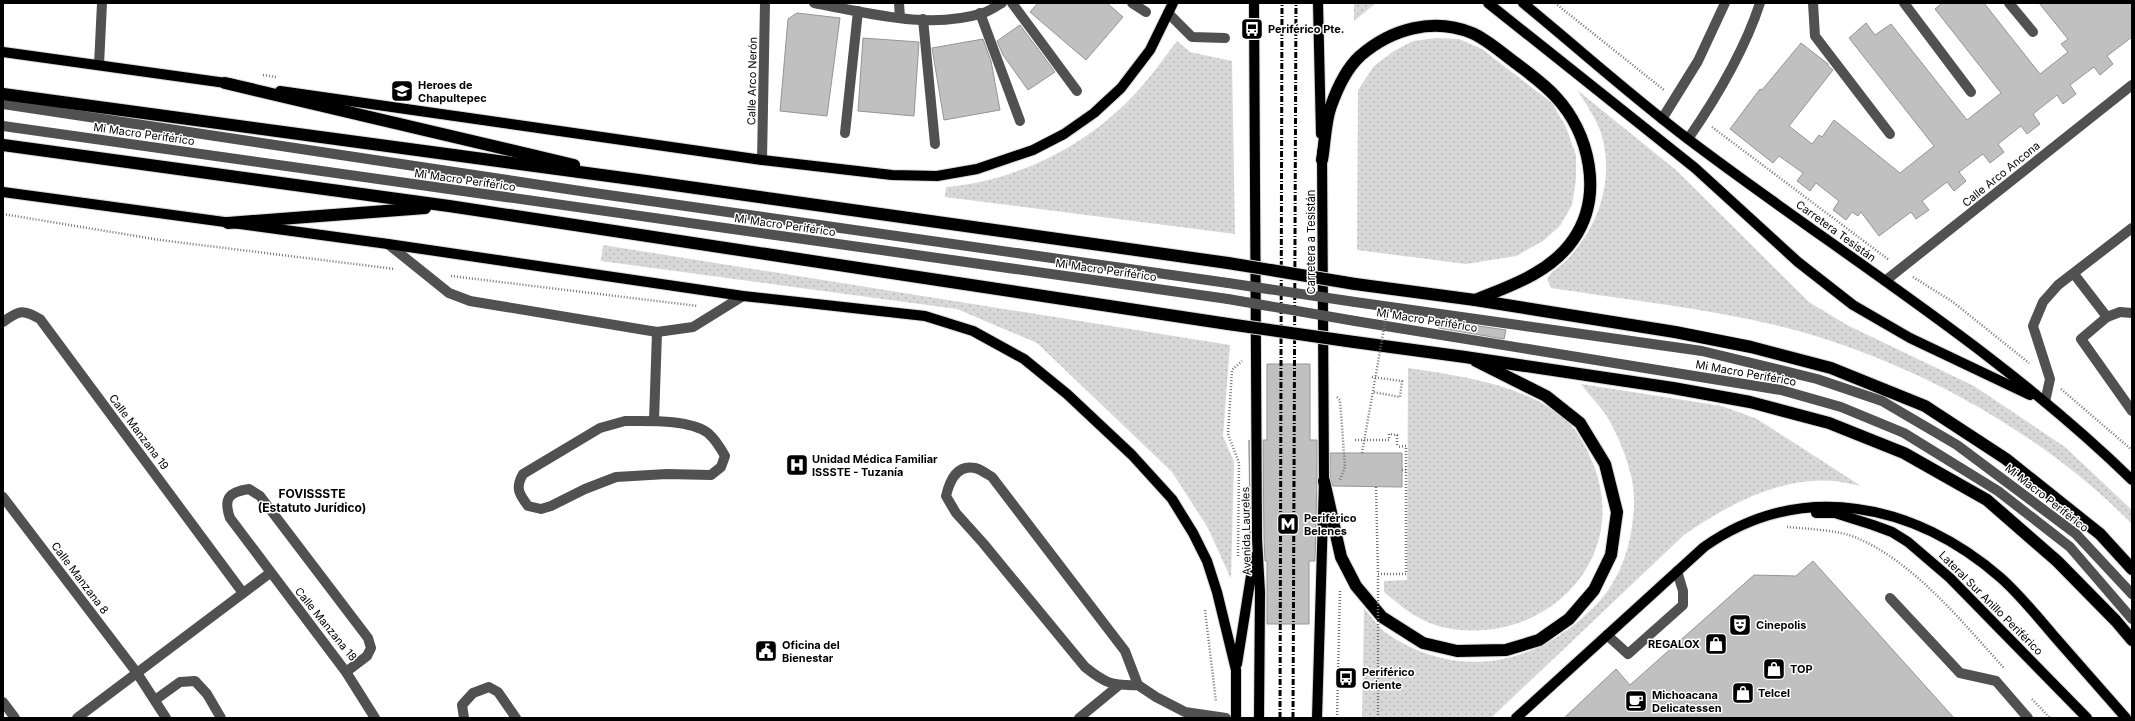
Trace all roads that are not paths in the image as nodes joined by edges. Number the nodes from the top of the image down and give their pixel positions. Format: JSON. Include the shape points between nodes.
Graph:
{"nodes":[{"id":1,"x":102,"y":3,"type":"edge"},
{"id":2,"x":765,"y":3,"type":"edge"},
{"id":3,"x":814,"y":3,"type":"edge"},
{"id":4,"x":899,"y":3,"type":"edge"},
{"id":5,"x":1002,"y":3,"type":"edge"},
{"id":6,"x":1012,"y":3,"type":"edge"},
{"id":7,"x":1132,"y":3,"type":"edge"},
{"id":8,"x":1174,"y":3,"type":"edge"},
{"id":9,"x":1254,"y":3,"type":"edge"},
{"id":10,"x":1318,"y":3,"type":"edge"},
{"id":11,"x":1488,"y":3,"type":"edge"},
{"id":12,"x":1523,"y":3,"type":"edge"},
{"id":13,"x":1725,"y":3,"type":"edge"},
{"id":14,"x":1760,"y":3,"type":"edge"},
{"id":15,"x":1813,"y":3,"type":"edge"},
{"id":16,"x":1904,"y":3,"type":"edge"},
{"id":17,"x":2010,"y":3,"type":"edge"},
{"id":18,"x":858,"y":11,"type":"junction"},
{"id":19,"x":1146,"y":12,"type":"dead end"},
{"id":20,"x":980,"y":13,"type":"junction"},
{"id":21,"x":1168,"y":14,"type":"junction"},
{"id":22,"x":900,"y":18,"type":"junction"},
{"id":23,"x":923,"y":19,"type":"junction"},
{"id":24,"x":2033,"y":32,"type":"dead end"},
{"id":25,"x":1225,"y":38,"type":"dead end"},
{"id":26,"x":3,"y":52,"type":"edge"},
{"id":27,"x":99,"y":65,"type":"junction"},
{"id":28,"x":225,"y":83,"type":"junction"},
{"id":29,"x":2132,"y":85,"type":"edge"},
{"id":30,"x":1077,"y":91,"type":"dead end"},
{"id":31,"x":1971,"y":92,"type":"dead end"},
{"id":32,"x":3,"y":94,"type":"edge"},
{"id":33,"x":3,"y":104,"type":"edge"},
{"id":34,"x":1662,"y":118,"type":"junction"},
{"id":35,"x":1020,"y":120,"type":"dead end"},
{"id":36,"x":3,"y":126,"type":"edge"},
{"id":37,"x":845,"y":133,"type":"dead end"},
{"id":38,"x":1890,"y":134,"type":"dead end"},
{"id":39,"x":1688,"y":139,"type":"junction"},
{"id":40,"x":934,"y":144,"type":"dead end"},
{"id":41,"x":3,"y":145,"type":"edge"},
{"id":42,"x":762,"y":160,"type":"junction"},
{"id":43,"x":1322,"y":160,"type":"junction"},
{"id":44,"x":646,"y":181,"type":"junction"},
{"id":45,"x":3,"y":192,"type":"edge"},
{"id":46,"x":449,"y":206,"type":"junction"},
{"id":47,"x":228,"y":223,"type":"junction"},
{"id":48,"x":2132,"y":228,"type":"edge"},
{"id":49,"x":388,"y":244,"type":"junction"},
{"id":50,"x":2074,"y":274,"type":"junction"},
{"id":51,"x":1885,"y":281,"type":"junction"},
{"id":52,"x":743,"y":296,"type":"junction"},
{"id":53,"x":1475,"y":300,"type":"junction"},
{"id":54,"x":2132,"y":313,"type":"edge"},
{"id":55,"x":2107,"y":317,"type":"junction"},
{"id":56,"x":3,"y":322,"type":"edge"},
{"id":57,"x":657,"y":332,"type":"junction"},
{"id":58,"x":1466,"y":356,"type":"junction"},
{"id":59,"x":2045,"y":402,"type":"junction"},
{"id":60,"x":2132,"y":411,"type":"edge"},
{"id":61,"x":654,"y":422,"type":"junction"},
{"id":62,"x":2132,"y":480,"type":"edge"},
{"id":63,"x":1324,"y":481,"type":"junction"},
{"id":64,"x":3,"y":497,"type":"edge"},
{"id":65,"x":1770,"y":514,"type":"junction"},
{"id":66,"x":1257,"y":539,"type":"junction"},
{"id":67,"x":2132,"y":569,"type":"edge"},
{"id":68,"x":1677,"y":571,"type":"junction"},
{"id":69,"x":270,"y":573,"type":"junction"},
{"id":70,"x":243,"y":593,"type":"junction"},
{"id":71,"x":2132,"y":594,"type":"edge"},
{"id":72,"x":1890,"y":598,"type":"dead end"},
{"id":73,"x":2132,"y":620,"type":"edge"},
{"id":74,"x":1607,"y":635,"type":"junction"},
{"id":75,"x":2132,"y":640,"type":"edge"},
{"id":76,"x":1236,"y":670,"type":"junction"},
{"id":77,"x":346,"y":672,"type":"junction"},
{"id":78,"x":137,"y":673,"type":"junction"},
{"id":79,"x":1138,"y":685,"type":"junction"},
{"id":80,"x":1118,"y":686,"type":"junction"},
{"id":81,"x":154,"y":700,"type":"junction"},
{"id":82,"x":3,"y":702,"type":"edge"},
{"id":83,"x":15,"y":718,"type":"edge"},
{"id":84,"x":77,"y":718,"type":"edge"},
{"id":85,"x":166,"y":718,"type":"edge"},
{"id":86,"x":221,"y":718,"type":"edge"},
{"id":87,"x":375,"y":718,"type":"edge"},
{"id":88,"x":464,"y":718,"type":"edge"},
{"id":89,"x":516,"y":718,"type":"edge"},
{"id":90,"x":1079,"y":718,"type":"edge"},
{"id":91,"x":1226,"y":718,"type":"edge"},
{"id":92,"x":1236,"y":718,"type":"edge"},
{"id":93,"x":1259,"y":718,"type":"edge"},
{"id":94,"x":1317,"y":718,"type":"edge"},
{"id":95,"x":1516,"y":718,"type":"edge"},
{"id":96,"x":2028,"y":718,"type":"edge"},
{"id":97,"x":2087,"y":718,"type":"edge"},
{"id":98,"x":2126,"y":718,"type":"edge"}],
"edges":[{"from":1,"to":27,"type":"street"},
{"from":2,"to":42,"type":"street","name":"Calle Arco Nerón"},
{"from":3,"to":18,"type":"street"},
{"from":4,"to":22,"type":"street"},
{"from":5,"to":20,"type":"street"},
{"from":6,"to":30,"type":"street"},
{"from":7,"to":19,"type":"street"},
{"from":8,"to":21,"type":"main road"},
{"from":9,"to":66,"type":"main road","name":"Avenida Laureles"},
{"from":10,"to":43,"type":"main road","name":"Carretera a Tesistán"},
{"from":11,"to":59,"type":"main road","via":[[1695,168],[1798,262],[1853,305],[1910,338]]},
{"from":12,"to":34,"type":"main road","name":"Carretera Tesistán"},
{"from":13,"to":34,"type":"street","via":[[1698,61]]},
{"from":14,"to":39,"type":"street","via":[[1726,79]]},
{"from":15,"to":38,"type":"street","via":[[1815,36]]},
{"from":16,"to":31,"type":"street"},
{"from":17,"to":24,"type":"street"},
{"from":18,"to":22,"type":"street"},
{"from":18,"to":37,"type":"street"},
{"from":20,"to":23,"type":"street","via":[[945,20]]},
{"from":20,"to":35,"type":"street"},
{"from":21,"to":25,"type":"street","via":[[1192,37]]},
{"from":21,"to":42,"type":"main road","via":[[1150,50],[1121,88],[1094,113],[1064,134],[1033,150],[995,164],[937,176],[892,174]]},
{"from":22,"to":23,"type":"street"},
{"from":23,"to":40,"type":"street"},
{"from":26,"to":27,"type":"main road"},
{"from":27,"to":28,"type":"main road"},
{"from":28,"to":42,"type":"main road"},
{"from":28,"to":44,"type":"highway"},
{"from":29,"to":51,"type":"street","name":"Calle Arco Ancona"},
{"from":32,"to":44,"type":"highway"},
{"from":33,"to":71,"type":"street","name":"Mi Macro Periférico","bridge":true,"via":[[587,192],[1702,351],[1818,379],[1882,401],[1957,445],[2076,534]]},
{"from":34,"to":39,"type":"main road","name":"Carretera Tesistán"},
{"from":36,"to":73,"type":"street","name":"Mi Macro Periférico","bridge":true,"via":[[1228,299],[1782,390],[1840,407],[1904,433],[1998,491],[2070,547]]},
{"from":39,"to":51,"type":"main road","name":"Carretera Tesistán"},
{"from":41,"to":46,"type":"highway"},
{"from":43,"to":53,"type":"highway","via":[[1330,107],[1345,77],[1360,56],[1389,35],[1411,28],[1452,26],[1473,33],[1555,95],[1569,113],[1584,142],[1588,160],[1590,199],[1584,221],[1573,240],[1545,267],[1519,282]]},
{"from":43,"to":63,"type":"main road","name":"Carretera a Tesistán"},
{"from":44,"to":53,"type":"highway","bridge":true},
{"from":45,"to":47,"type":"main road"},
{"from":46,"to":47,"type":"highway"},
{"from":46,"to":58,"type":"highway","bridge":true,"via":[[1228,324]]},
{"from":47,"to":49,"type":"main road"},
{"from":48,"to":50,"type":"street"},
{"from":49,"to":52,"type":"main road"},
{"from":49,"to":57,"type":"street","via":[[449,293],[470,301]]},
{"from":50,"to":55,"type":"street"},
{"from":50,"to":59,"type":"street","via":[[2058,285],[2043,302],[2033,326],[2050,379]]},
{"from":51,"to":59,"type":"main road","name":"Carretera Tesistán","via":[[1985,353]]},
{"from":52,"to":57,"type":"street","via":[[693,327]]},
{"from":52,"to":76,"type":"main road","via":[[925,316],[973,331],[1024,359],[1067,394],[1132,455],[1172,499],[1207,561],[1218,592]]},
{"from":53,"to":67,"type":"highway","via":[[1751,347],[1831,368],[1925,406],[2006,458],[2100,534]]},
{"from":54,"to":55,"type":"street","via":[[2120,312]]},
{"from":55,"to":60,"type":"street","via":[[2081,340]]},
{"from":56,"to":70,"type":"street","name":"Calle Manzana 19","via":[[21,312],[29,312],[40,319]]},
{"from":57,"to":61,"type":"street"},
{"from":58,"to":63,"type":"highway","via":[[1546,396],[1580,423],[1605,464],[1617,512],[1611,555],[1594,590],[1569,619],[1539,640],[1506,650],[1457,651],[1424,643],[1382,617],[1356,586],[1341,557]]},
{"from":58,"to":75,"type":"highway","via":[[1750,402],[1828,423],[1904,453],[1987,500],[2057,561]]},
{"from":59,"to":62,"type":"main road","name":"Carretera Tesistán"},
{"from":61,"to":61,"type":"street","via":[[685,424],[707,432],[725,456],[721,467],[711,474],[616,477],[585,488],[541,509],[528,506],[520,494],[518,482],[523,474],[600,428],[625,421]]},
{"from":63,"to":94,"type":"main road"},
{"from":64,"to":78,"type":"street","name":"Calle Manzana 8"},
{"from":65,"to":68,"type":"main road","via":[[1726,532]]},
{"from":65,"to":97,"type":"main road","name":"Lateral Sur Anillo Periférico","via":[[1835,513],[1873,524],[1908,542],[1950,578]]},
{"from":65,"to":98,"type":"main road","via":[[1814,506],[1859,508],[1903,519],[1941,536],[1980,561],[2020,596]]},
{"from":66,"to":76,"type":"main road"},
{"from":66,"to":93,"type":"main road","name":"Avenida Laureles","via":[[1260,592]]},
{"from":68,"to":74,"type":"main road"},
{"from":68,"to":74,"type":"street","via":[[1683,591],[1683,605],[1628,654]]},
{"from":69,"to":70,"type":"street"},
{"from":69,"to":77,"type":"street","name":"Calle Manzana 18"},
{"from":69,"to":77,"type":"street","name":"Calle Manzana 18","via":[[230,518],[226,508],[228,498],[237,491],[249,489],[260,496],[368,638],[371,648],[367,656]]},
{"from":70,"to":78,"type":"street"},
{"from":72,"to":96,"type":"street","via":[[1960,673],[1996,681]]},
{"from":74,"to":95,"type":"main road"},
{"from":76,"to":92,"type":"main road"},
{"from":77,"to":87,"type":"street"},
{"from":78,"to":81,"type":"street","name":"Calle Manzana 8"},
{"from":78,"to":84,"type":"street"},
{"from":79,"to":80,"type":"street"},
{"from":79,"to":80,"type":"street","via":[[1125,652],[992,477],[974,468],[962,469],[951,478],[946,496],[956,513],[1085,666],[1099,678]]},
{"from":79,"to":91,"type":"street","via":[[1185,712]]},
{"from":80,"to":90,"type":"street"},
{"from":81,"to":85,"type":"street","name":"Calle Manzana 8"},
{"from":81,"to":86,"type":"street","via":[[180,682],[195,681],[207,694]]},
{"from":82,"to":83,"type":"street"},
{"from":88,"to":89,"type":"street","via":[[462,705],[473,693],[489,687],[498,692]]}]}
